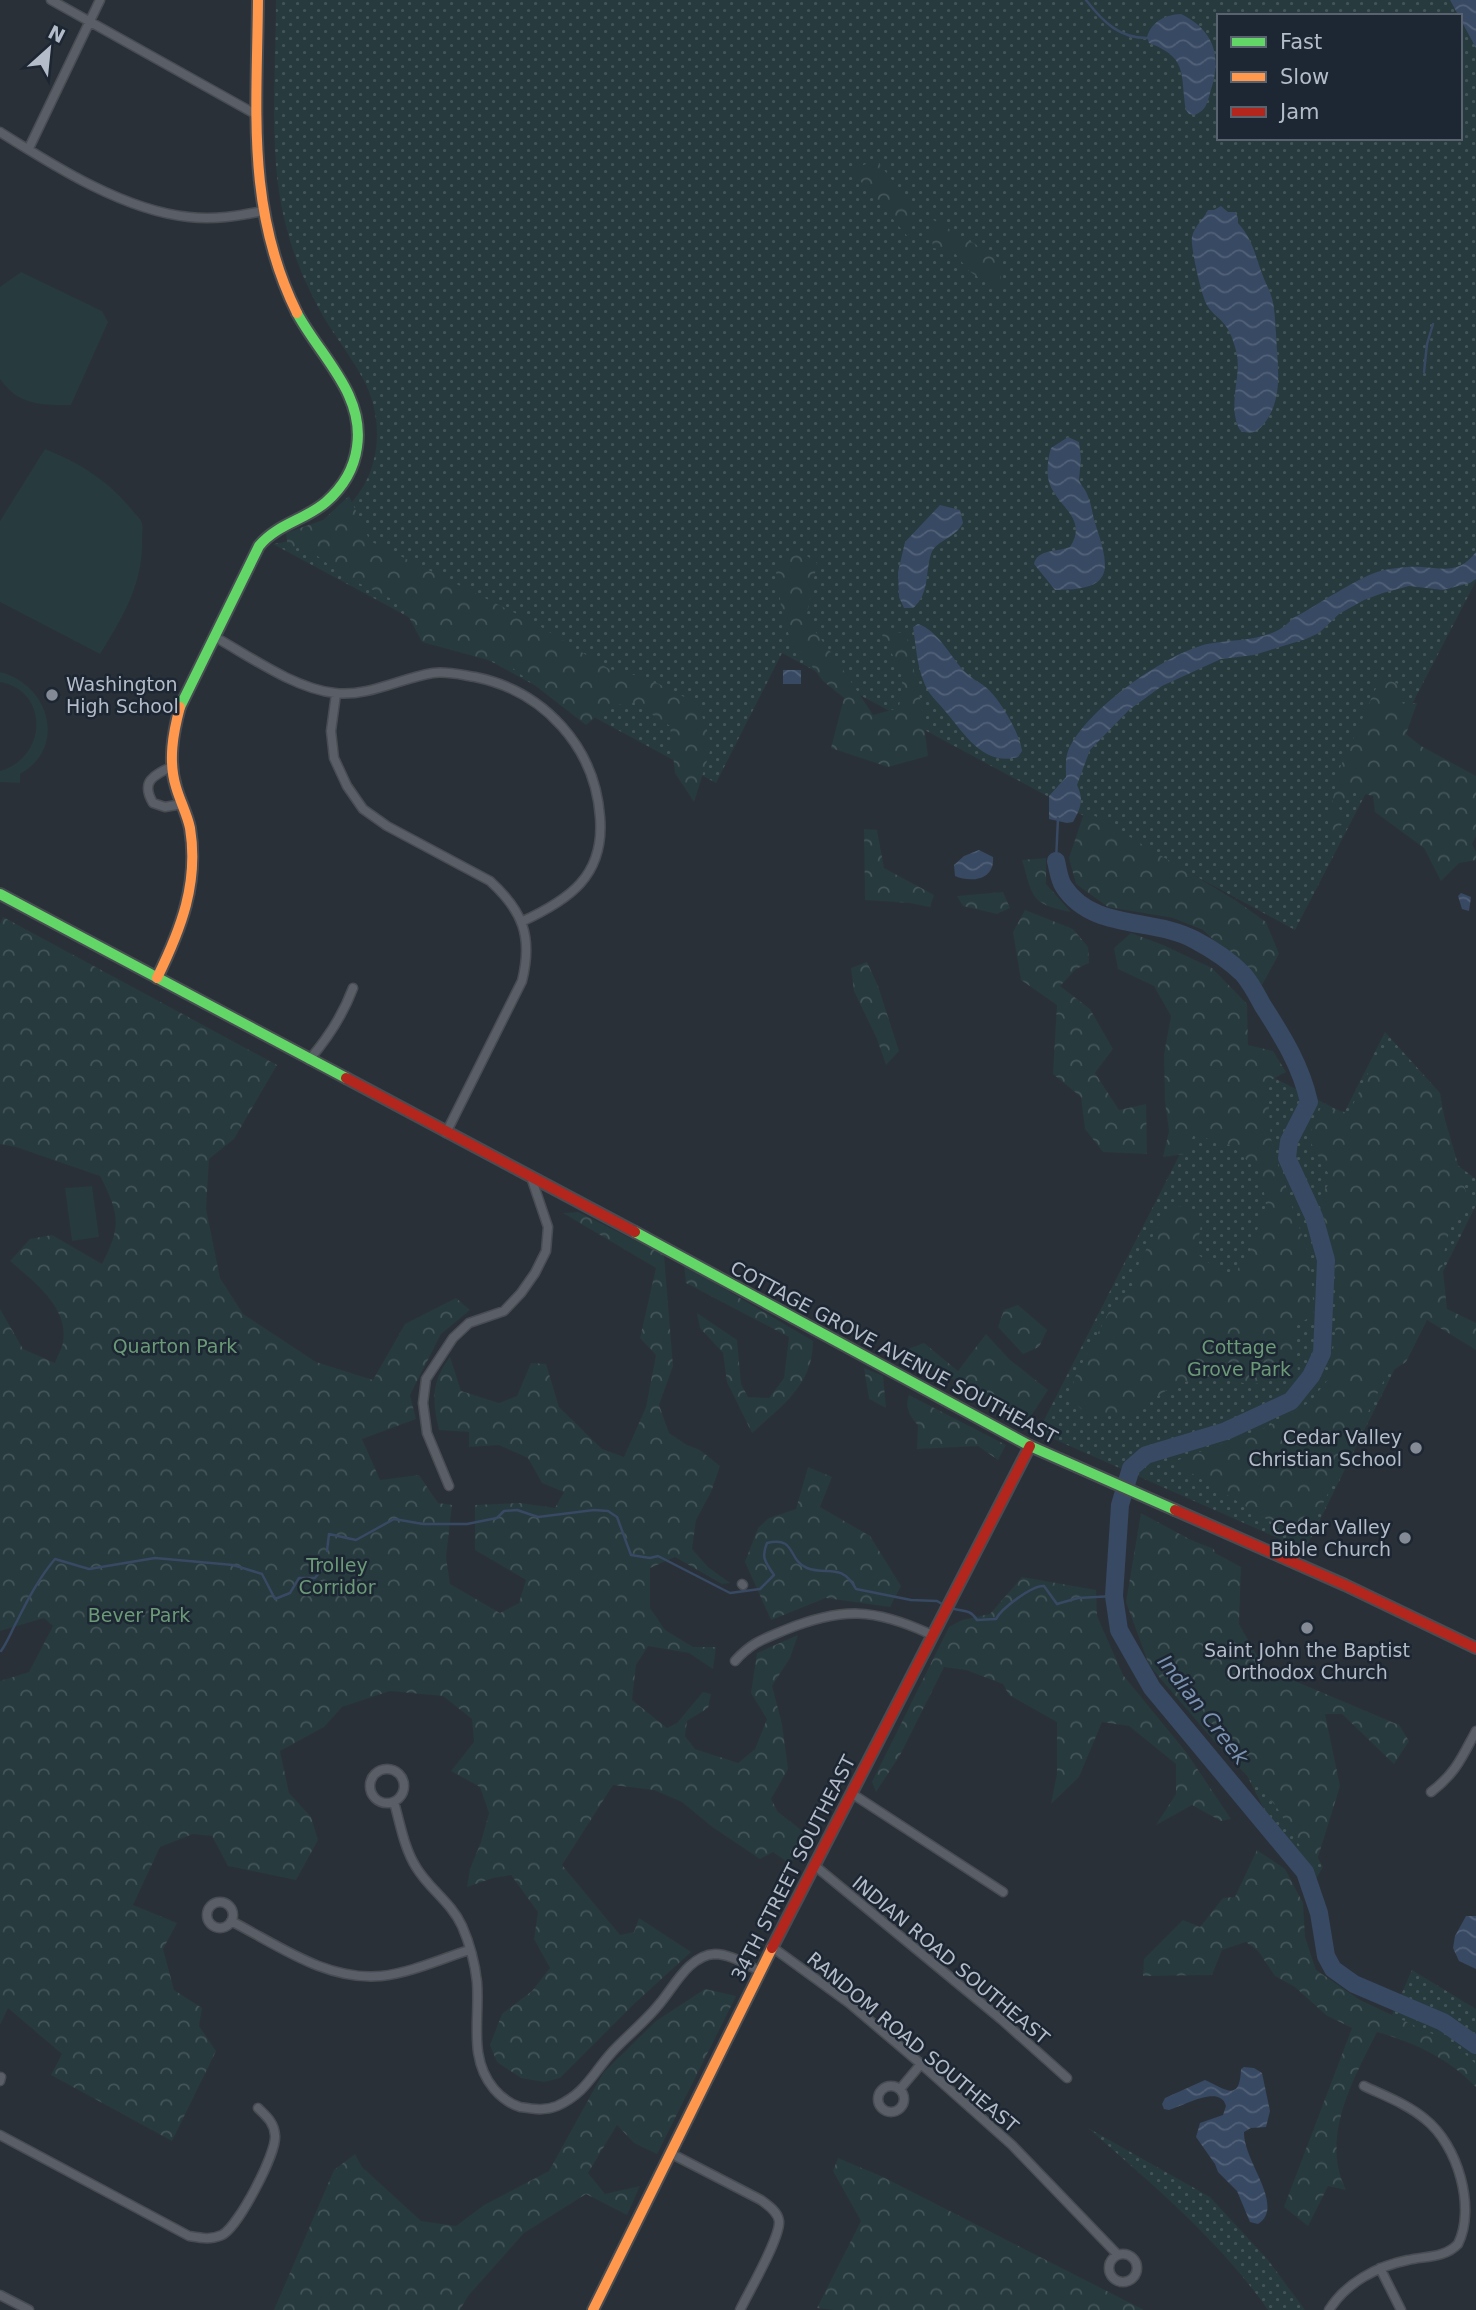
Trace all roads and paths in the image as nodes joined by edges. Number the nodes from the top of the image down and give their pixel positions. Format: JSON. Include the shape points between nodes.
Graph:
{"nodes":[{"id":1,"x":51,"y":0,"type":"edge"},
{"id":2,"x":100,"y":0,"type":"edge"},
{"id":3,"x":258,"y":0,"type":"edge"},
{"id":4,"x":90,"y":23,"type":"junction"},
{"id":5,"x":257,"y":115,"type":"junction"},
{"id":6,"x":0,"y":132,"type":"edge"},
{"id":7,"x":29,"y":148,"type":"junction"},
{"id":8,"x":263,"y":211,"type":"junction"},
{"id":9,"x":215,"y":637,"type":"junction"},
{"id":10,"x":336,"y":694,"type":"junction"},
{"id":11,"x":173,"y":766,"type":"junction"},
{"id":12,"x":182,"y":804,"type":"junction"},
{"id":13,"x":0,"y":894,"type":"edge"},
{"id":14,"x":521,"y":922,"type":"junction"},
{"id":15,"x":158,"y":978,"type":"junction"},
{"id":16,"x":354,"y":988,"type":"dead end"},
{"id":17,"x":309,"y":1060,"type":"junction"},
{"id":18,"x":446,"y":1133,"type":"junction"},
{"id":19,"x":531,"y":1177,"type":"junction"},
{"id":20,"x":1030,"y":1446,"type":"junction"},
{"id":21,"x":449,"y":1486,"type":"dead end"},
{"id":22,"x":930,"y":1634,"type":"junction"},
{"id":23,"x":1476,"y":1648,"type":"edge"},
{"id":24,"x":735,"y":1661,"type":"dead end"},
{"id":25,"x":1476,"y":1731,"type":"edge"},
{"id":26,"x":1431,"y":1792,"type":"dead end"},
{"id":27,"x":851,"y":1793,"type":"junction"},
{"id":28,"x":394,"y":1802,"type":"junction"},
{"id":29,"x":814,"y":1865,"type":"junction"},
{"id":30,"x":1003,"y":1892,"type":"dead end"},
{"id":31,"x":231,"y":1921,"type":"dead end"},
{"id":32,"x":772,"y":1947,"type":"junction"},
{"id":33,"x":469,"y":1950,"type":"junction"},
{"id":34,"x":760,"y":1971,"type":"junction"},
{"id":35,"x":921,"y":2064,"type":"junction"},
{"id":36,"x":1067,"y":2078,"type":"dead end"},
{"id":37,"x":1364,"y":2086,"type":"dead end"},
{"id":38,"x":900,"y":2088,"type":"dead end"},
{"id":39,"x":258,"y":2108,"type":"dead end"},
{"id":40,"x":0,"y":2136,"type":"edge"},
{"id":41,"x":670,"y":2153,"type":"junction"},
{"id":42,"x":1118,"y":2255,"type":"dead end"},
{"id":43,"x":1380,"y":2268,"type":"junction"},
{"id":44,"x":0,"y":2295,"type":"edge"},
{"id":45,"x":29,"y":2310,"type":"edge"},
{"id":46,"x":593,"y":2310,"type":"edge"},
{"id":47,"x":740,"y":2310,"type":"edge"},
{"id":48,"x":1329,"y":2310,"type":"edge"},
{"id":49,"x":1401,"y":2310,"type":"edge"}],
"edges":[{"from":1,"to":4,"type":"street"},
{"from":2,"to":4,"type":"street"},
{"from":3,"to":5,"type":"street"},
{"from":4,"to":5,"type":"street"},
{"from":4,"to":7,"type":"street"},
{"from":5,"to":8,"type":"street"},
{"from":6,"to":7,"type":"street"},
{"from":7,"to":8,"type":"street","via":[[122,201],[152,210],[206,218]]},
{"from":8,"to":9,"type":"street","via":[[270,248],[283,280],[302,321],[354,404],[359,434],[347,476],[332,496],[314,511],[268,533]]},
{"from":9,"to":10,"type":"street","via":[[292,679]]},
{"from":9,"to":11,"type":"street","via":[[180,708]]},
{"from":10,"to":14,"type":"street","via":[[331,731],[334,758],[363,809],[490,881]]},
{"from":10,"to":14,"type":"street","via":[[436,673],[473,677],[517,691],[538,704],[574,739],[586,759],[598,798],[596,859],[571,895]]},
{"from":11,"to":12,"type":"street"},
{"from":11,"to":12,"type":"street","via":[[156,774],[147,793],[153,803],[165,807]]},
{"from":12,"to":15,"type":"street","via":[[190,826],[192,895],[183,927]]},
{"from":13,"to":15,"type":"street","name":"COTTAGE GROVE AVENUE SOUTHEAST"},
{"from":14,"to":18,"type":"street","via":[[527,940],[522,981]]},
{"from":15,"to":17,"type":"street","name":"COTTAGE GROVE AVENUE SOUTHEAST"},
{"from":16,"to":17,"type":"street"},
{"from":17,"to":18,"type":"street","name":"COTTAGE GROVE AVENUE SOUTHEAST"},
{"from":18,"to":19,"type":"street","name":"COTTAGE GROVE AVENUE SOUTHEAST"},
{"from":19,"to":20,"type":"street","name":"COTTAGE GROVE AVENUE SOUTHEAST"},
{"from":19,"to":21,"type":"street","via":[[548,1227],[546,1251],[535,1273],[504,1311],[469,1323],[453,1338],[426,1379],[427,1433]]},
{"from":20,"to":22,"type":"street","name":"34TH STREET SOUTHEAST"},
{"from":20,"to":23,"type":"street","name":"COTTAGE GROVE AVENUE SOUTHEAST"},
{"from":22,"to":24,"type":"street","via":[[898,1619],[835,1613],[762,1639]]},
{"from":22,"to":27,"type":"street","name":"34TH STREET SOUTHEAST"},
{"from":25,"to":26,"type":"street","via":[[1454,1771]]},
{"from":27,"to":29,"type":"street","name":"34TH STREET SOUTHEAST"},
{"from":27,"to":30,"type":"street"},
{"from":28,"to":28,"type":"street","via":[[404,1788],[401,1777],[392,1770],[381,1770],[370,1782],[371,1793],[378,1801]]},
{"from":28,"to":33,"type":"street","via":[[416,1869],[451,1907]]},
{"from":29,"to":32,"type":"street","name":"34TH STREET SOUTHEAST"},
{"from":29,"to":36,"type":"street","name":"INDIAN ROAD SOUTHEAST"},
{"from":31,"to":33,"type":"street","via":[[326,1969],[346,1974],[382,1976]]},
{"from":32,"to":34,"type":"street","name":"34TH STREET SOUTHEAST"},
{"from":32,"to":35,"type":"street","name":"RANDOM ROAD SOUTHEAST","via":[[849,2003]]},
{"from":33,"to":34,"type":"street","via":[[477,1983],[480,2066],[499,2095],[516,2106],[534,2109],[551,2109],[584,2089],[686,1969],[700,1959],[715,1954]]},
{"from":34,"to":41,"type":"street","name":"34TH STREET SOUTHEAST"},
{"from":35,"to":38,"type":"street"},
{"from":35,"to":42,"type":"street","name":"RANDOM ROAD SOUTHEAST","via":[[1012,2145]]},
{"from":37,"to":43,"type":"street","via":[[1426,2119],[1458,2157],[1474,2195],[1474,2216],[1458,2245],[1442,2254]]},
{"from":39,"to":40,"type":"street","via":[[272,2122],[276,2137],[271,2155],[236,2222],[224,2234],[208,2239],[190,2236]]},
{"from":41,"to":46,"type":"street","name":"34TH STREET SOUTHEAST"},
{"from":41,"to":47,"type":"street","via":[[761,2200],[779,2221]]},
{"from":43,"to":48,"type":"street","via":[[1348,2288]]},
{"from":43,"to":49,"type":"street"},
{"from":44,"to":45,"type":"street"}]}
